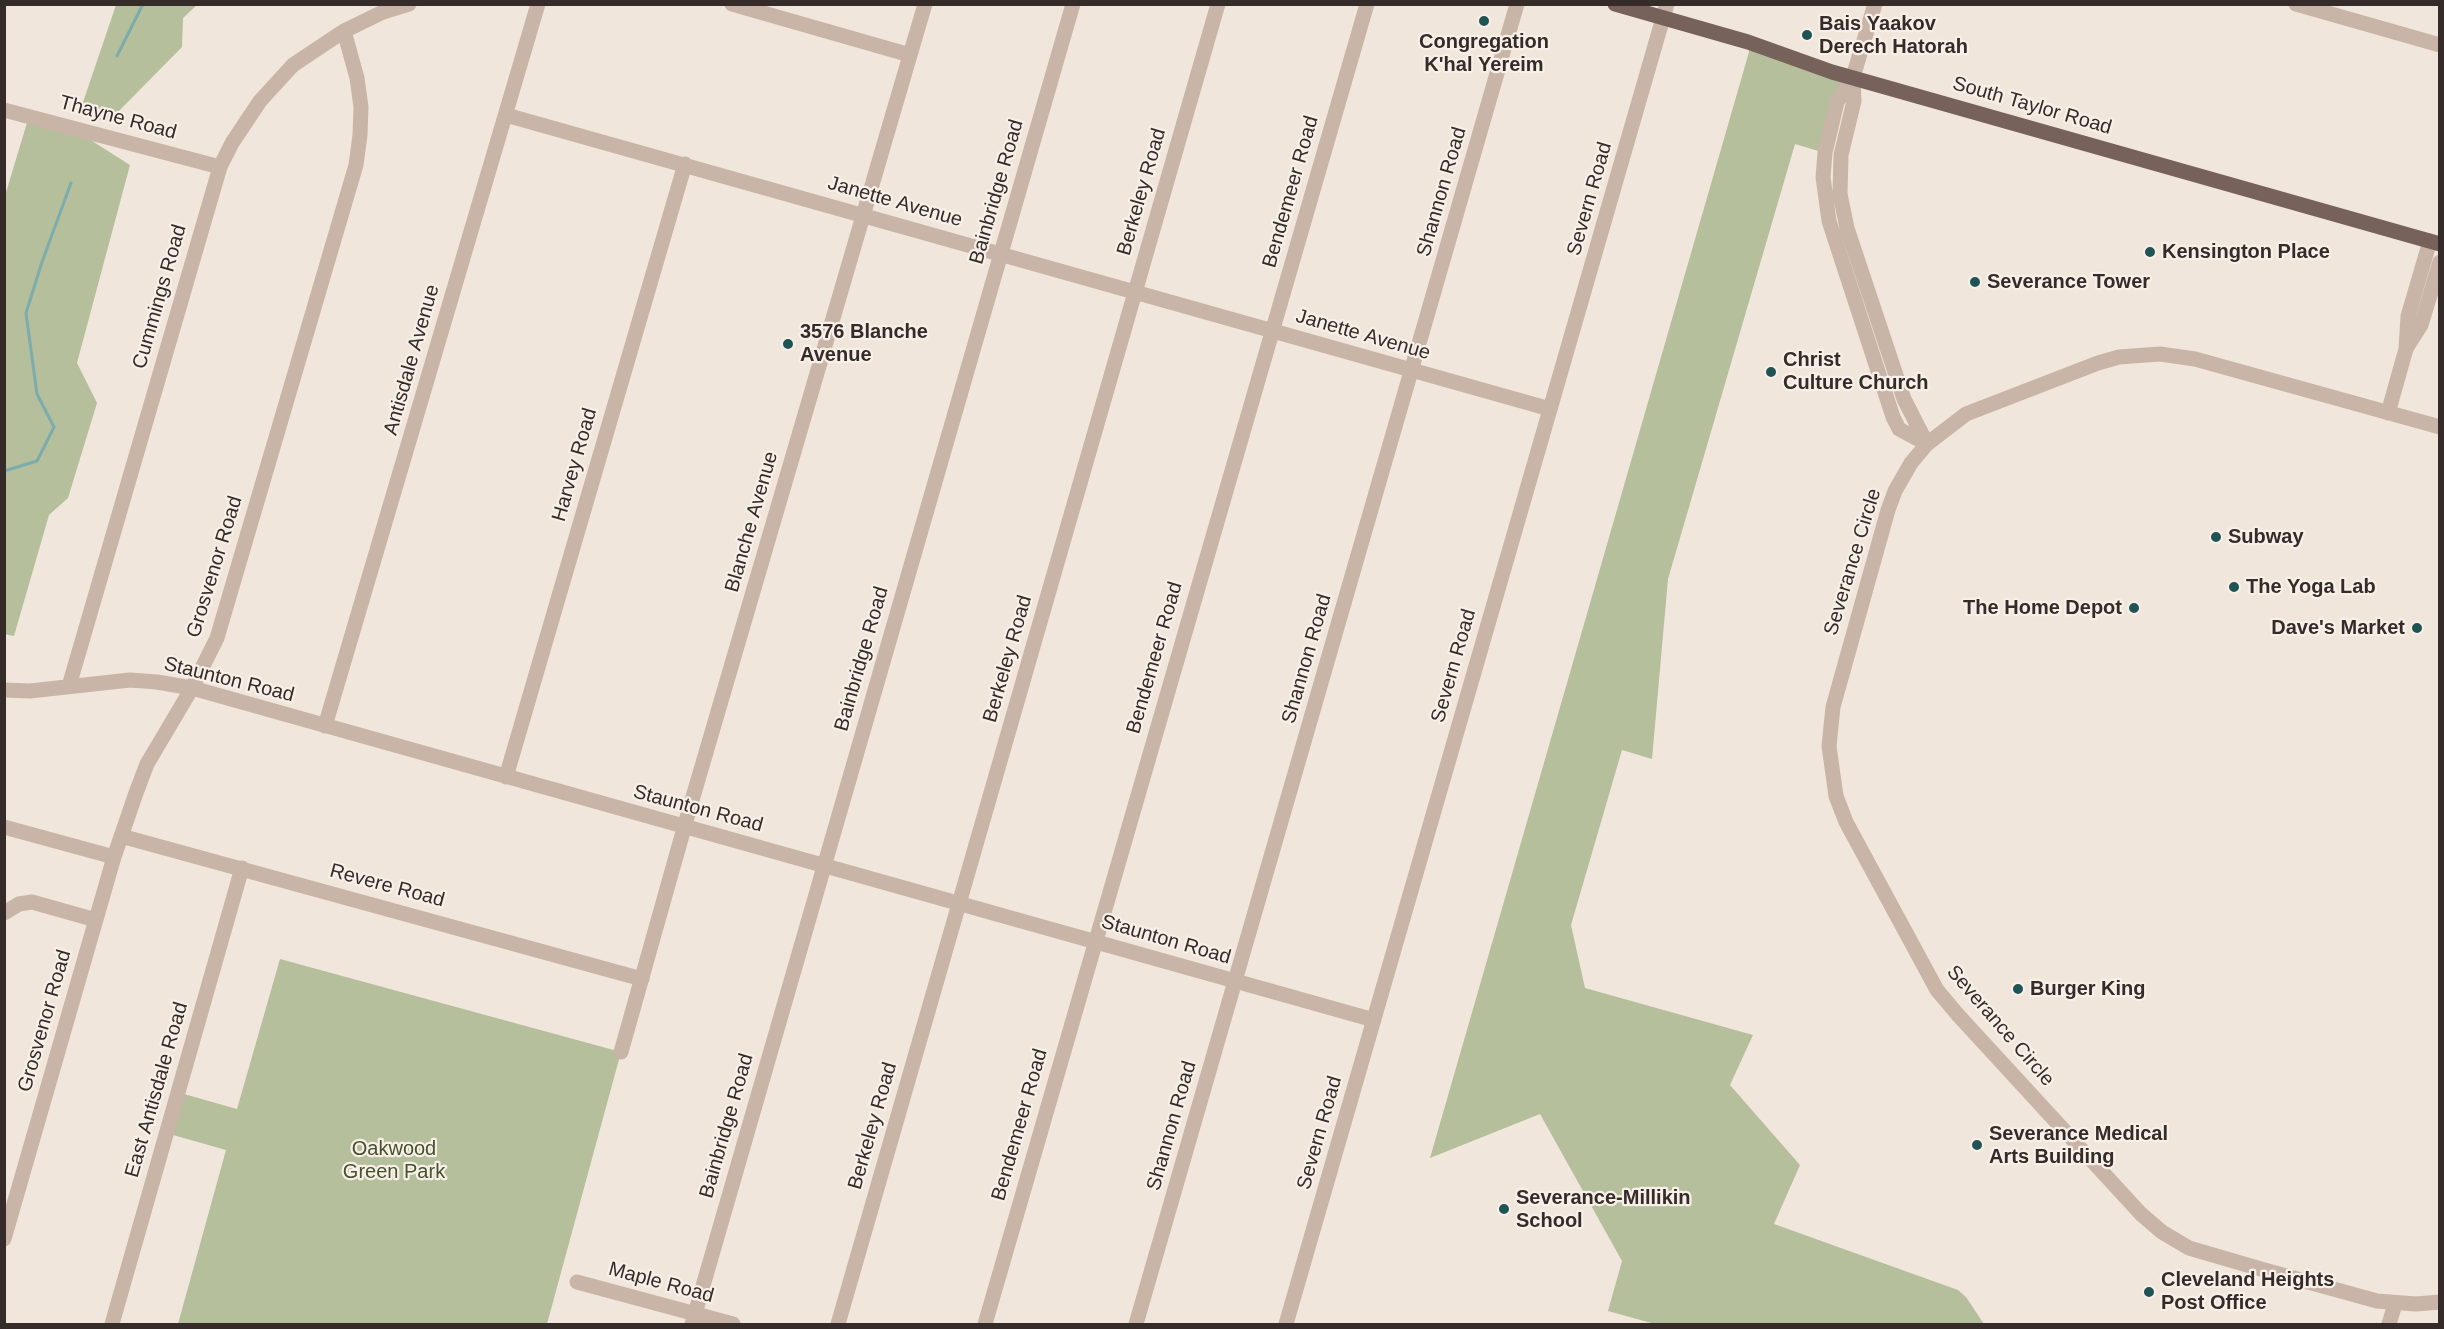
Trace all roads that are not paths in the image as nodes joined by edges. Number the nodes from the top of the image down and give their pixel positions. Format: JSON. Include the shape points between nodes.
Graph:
{"nodes":[{"id":1,"x":409,"y":4,"type":"edge"},
{"id":2,"x":732,"y":4,"type":"edge"},
{"id":3,"x":925,"y":4,"type":"edge"},
{"id":4,"x":1073,"y":4,"type":"edge"},
{"id":5,"x":1218,"y":4,"type":"edge"},
{"id":6,"x":1367,"y":4,"type":"edge"},
{"id":7,"x":1517,"y":4,"type":"edge"},
{"id":8,"x":1615,"y":4,"type":"edge"},
{"id":9,"x":1875,"y":4,"type":"edge"},
{"id":10,"x":2296,"y":4,"type":"edge"},
{"id":11,"x":534,"y":5,"type":"edge"},
{"id":12,"x":1665,"y":11,"type":"edge"},
{"id":13,"x":344,"y":31,"type":"junction"},
{"id":14,"x":2439,"y":45,"type":"edge"},
{"id":15,"x":910,"y":55,"type":"junction"},
{"id":16,"x":1853,"y":77,"type":"junction"},
{"id":17,"x":4,"y":110,"type":"edge"},
{"id":18,"x":506,"y":115,"type":"junction"},
{"id":19,"x":685,"y":164,"type":"junction"},
{"id":20,"x":220,"y":167,"type":"junction"},
{"id":21,"x":864,"y":215,"type":"junction"},
{"id":22,"x":2435,"y":243,"type":"edge"},
{"id":23,"x":1001,"y":253,"type":"junction"},
{"id":24,"x":2439,"y":262,"type":"edge"},
{"id":25,"x":1136,"y":292,"type":"junction"},
{"id":26,"x":1272,"y":331,"type":"junction"},
{"id":27,"x":2406,"y":349,"type":"junction"},
{"id":28,"x":1412,"y":370,"type":"junction"},
{"id":29,"x":1550,"y":409,"type":"junction"},
{"id":30,"x":2388,"y":413,"type":"junction"},
{"id":31,"x":2439,"y":428,"type":"edge"},
{"id":32,"x":1927,"y":444,"type":"junction"},
{"id":33,"x":69,"y":686,"type":"junction"},
{"id":34,"x":192,"y":688,"type":"junction"},
{"id":35,"x":4,"y":690,"type":"edge"},
{"id":36,"x":325,"y":726,"type":"junction"},
{"id":37,"x":506,"y":777,"type":"junction"},
{"id":38,"x":4,"y":827,"type":"edge"},
{"id":39,"x":684,"y":827,"type":"junction"},
{"id":40,"x":121,"y":836,"type":"junction"},
{"id":41,"x":114,"y":857,"type":"junction"},
{"id":42,"x":824,"y":865,"type":"junction"},
{"id":43,"x":242,"y":868,"type":"junction"},
{"id":44,"x":959,"y":903,"type":"junction"},
{"id":45,"x":4,"y":913,"type":"edge"},
{"id":46,"x":96,"y":920,"type":"junction"},
{"id":47,"x":1094,"y":942,"type":"junction"},
{"id":48,"x":642,"y":979,"type":"junction"},
{"id":49,"x":1235,"y":981,"type":"junction"},
{"id":50,"x":1374,"y":1020,"type":"junction"},
{"id":51,"x":621,"y":1052,"type":"dead end"},
{"id":52,"x":4,"y":1239,"type":"edge"},
{"id":53,"x":577,"y":1282,"type":"dead end"},
{"id":54,"x":2439,"y":1302,"type":"edge"},
{"id":55,"x":2395,"y":1304,"type":"junction"},
{"id":56,"x":693,"y":1319,"type":"edge"},
{"id":57,"x":112,"y":1324,"type":"edge"},
{"id":58,"x":733,"y":1324,"type":"edge"},
{"id":59,"x":838,"y":1324,"type":"edge"},
{"id":60,"x":985,"y":1324,"type":"edge"},
{"id":61,"x":1136,"y":1324,"type":"edge"},
{"id":62,"x":1286,"y":1324,"type":"edge"},
{"id":63,"x":2389,"y":1324,"type":"edge"}],
"edges":[{"from":1,"to":13,"type":"street","name":"Cummings Road"},
{"from":2,"to":15,"type":"street"},
{"from":3,"to":15,"type":"street","name":"Blanche Avenue"},
{"from":4,"to":23,"type":"street","name":"Bainbridge Road"},
{"from":5,"to":25,"type":"street","name":"Berkeley Road"},
{"from":6,"to":26,"type":"street","name":"Bendemeer Road"},
{"from":7,"to":28,"type":"street","name":"Shannon Road"},
{"from":8,"to":12,"type":"main road","name":"South Taylor Road"},
{"from":9,"to":16,"type":"street"},
{"from":10,"to":14,"type":"street"},
{"from":11,"to":18,"type":"street","name":"Antisdale Avenue"},
{"from":12,"to":16,"type":"main road","name":"South Taylor Road"},
{"from":12,"to":29,"type":"street","name":"Severn Road"},
{"from":13,"to":20,"type":"street","name":"Cummings Road","via":[[277,82],[245,122]]},
{"from":13,"to":34,"type":"street","name":"Grosvenor Road","via":[[361,107],[356,165],[217,638]]},
{"from":15,"to":21,"type":"street","name":"Blanche Avenue"},
{"from":16,"to":22,"type":"main road","name":"South Taylor Road"},
{"from":16,"to":32,"type":"street","via":[[1854,101],[1839,174],[1842,210],[1904,399]]},
{"from":17,"to":20,"type":"street","name":"Thayne Road"},
{"from":18,"to":19,"type":"street","name":"Janette Avenue"},
{"from":18,"to":36,"type":"street","name":"Antisdale Avenue"},
{"from":19,"to":21,"type":"street","name":"Janette Avenue"},
{"from":19,"to":37,"type":"street","name":"Harvey Road"},
{"from":20,"to":33,"type":"street","name":"Cummings Road"},
{"from":21,"to":23,"type":"street","name":"Janette Avenue"},
{"from":21,"to":39,"type":"street","name":"Blanche Avenue"},
{"from":22,"to":27,"type":"street","via":[[2408,316]]},
{"from":23,"to":25,"type":"street","name":"Janette Avenue"},
{"from":23,"to":42,"type":"street","name":"Bainbridge Road"},
{"from":24,"to":27,"type":"street","via":[[2421,325]]},
{"from":25,"to":26,"type":"street","name":"Janette Avenue"},
{"from":25,"to":44,"type":"street","name":"Berkeley Road"},
{"from":26,"to":28,"type":"street","name":"Janette Avenue"},
{"from":26,"to":47,"type":"street","name":"Bendemeer Road"},
{"from":27,"to":30,"type":"street"},
{"from":28,"to":29,"type":"street","name":"Janette Avenue"},
{"from":28,"to":49,"type":"street","name":"Shannon Road"},
{"from":29,"to":50,"type":"street","name":"Severn Road"},
{"from":30,"to":31,"type":"street","name":"Severance Circle"},
{"from":30,"to":32,"type":"street","name":"Severance Circle","via":[[2180,356],[2142,354],[2098,363],[1987,405],[1959,419]]},
{"from":32,"to":55,"type":"street","name":"Severance Circle","via":[[1901,479],[1888,510],[1833,706],[1829,746],[1836,796],[1846,822],[1917,955],[1958,1016],[2120,1192],[2162,1232],[2189,1248]]},
{"from":33,"to":34,"type":"street","name":"Staunton Road","via":[[130,680]]},
{"from":33,"to":35,"type":"street","name":"Staunton Road"},
{"from":34,"to":36,"type":"street","name":"Staunton Road"},
{"from":34,"to":40,"type":"street","name":"Grosvenor Road","via":[[147,764]]},
{"from":36,"to":37,"type":"street","name":"Staunton Road"},
{"from":37,"to":39,"type":"street","name":"Staunton Road"},
{"from":38,"to":41,"type":"street"},
{"from":39,"to":42,"type":"street","name":"Staunton Road"},
{"from":39,"to":48,"type":"street","name":"Blanche Avenue"},
{"from":40,"to":41,"type":"street","name":"Grosvenor Road"},
{"from":40,"to":43,"type":"street","name":"Revere Road"},
{"from":41,"to":46,"type":"street","name":"Grosvenor Road"},
{"from":42,"to":44,"type":"street","name":"Staunton Road"},
{"from":42,"to":56,"type":"street","name":"Bainbridge Road"},
{"from":43,"to":48,"type":"street","name":"Revere Road"},
{"from":43,"to":57,"type":"street","name":"East Antisdale Road"},
{"from":44,"to":47,"type":"street","name":"Staunton Road"},
{"from":44,"to":59,"type":"street","name":"Berkeley Road"},
{"from":45,"to":46,"type":"street","via":[[32,902]]},
{"from":46,"to":52,"type":"street","name":"Grosvenor Road"},
{"from":47,"to":49,"type":"street","name":"Staunton Road"},
{"from":47,"to":60,"type":"street","name":"Bendemeer Road"},
{"from":48,"to":51,"type":"street","name":"Blanche Avenue"},
{"from":49,"to":50,"type":"street","name":"Staunton Road"},
{"from":49,"to":61,"type":"street","name":"Shannon Road"},
{"from":50,"to":62,"type":"street","name":"Severn Road"},
{"from":53,"to":56,"type":"street","name":"Maple Road"},
{"from":54,"to":55,"type":"street","name":"Severance Circle"},
{"from":55,"to":63,"type":"street"},
{"from":56,"to":58,"type":"street","name":"Maple Road"}]}
